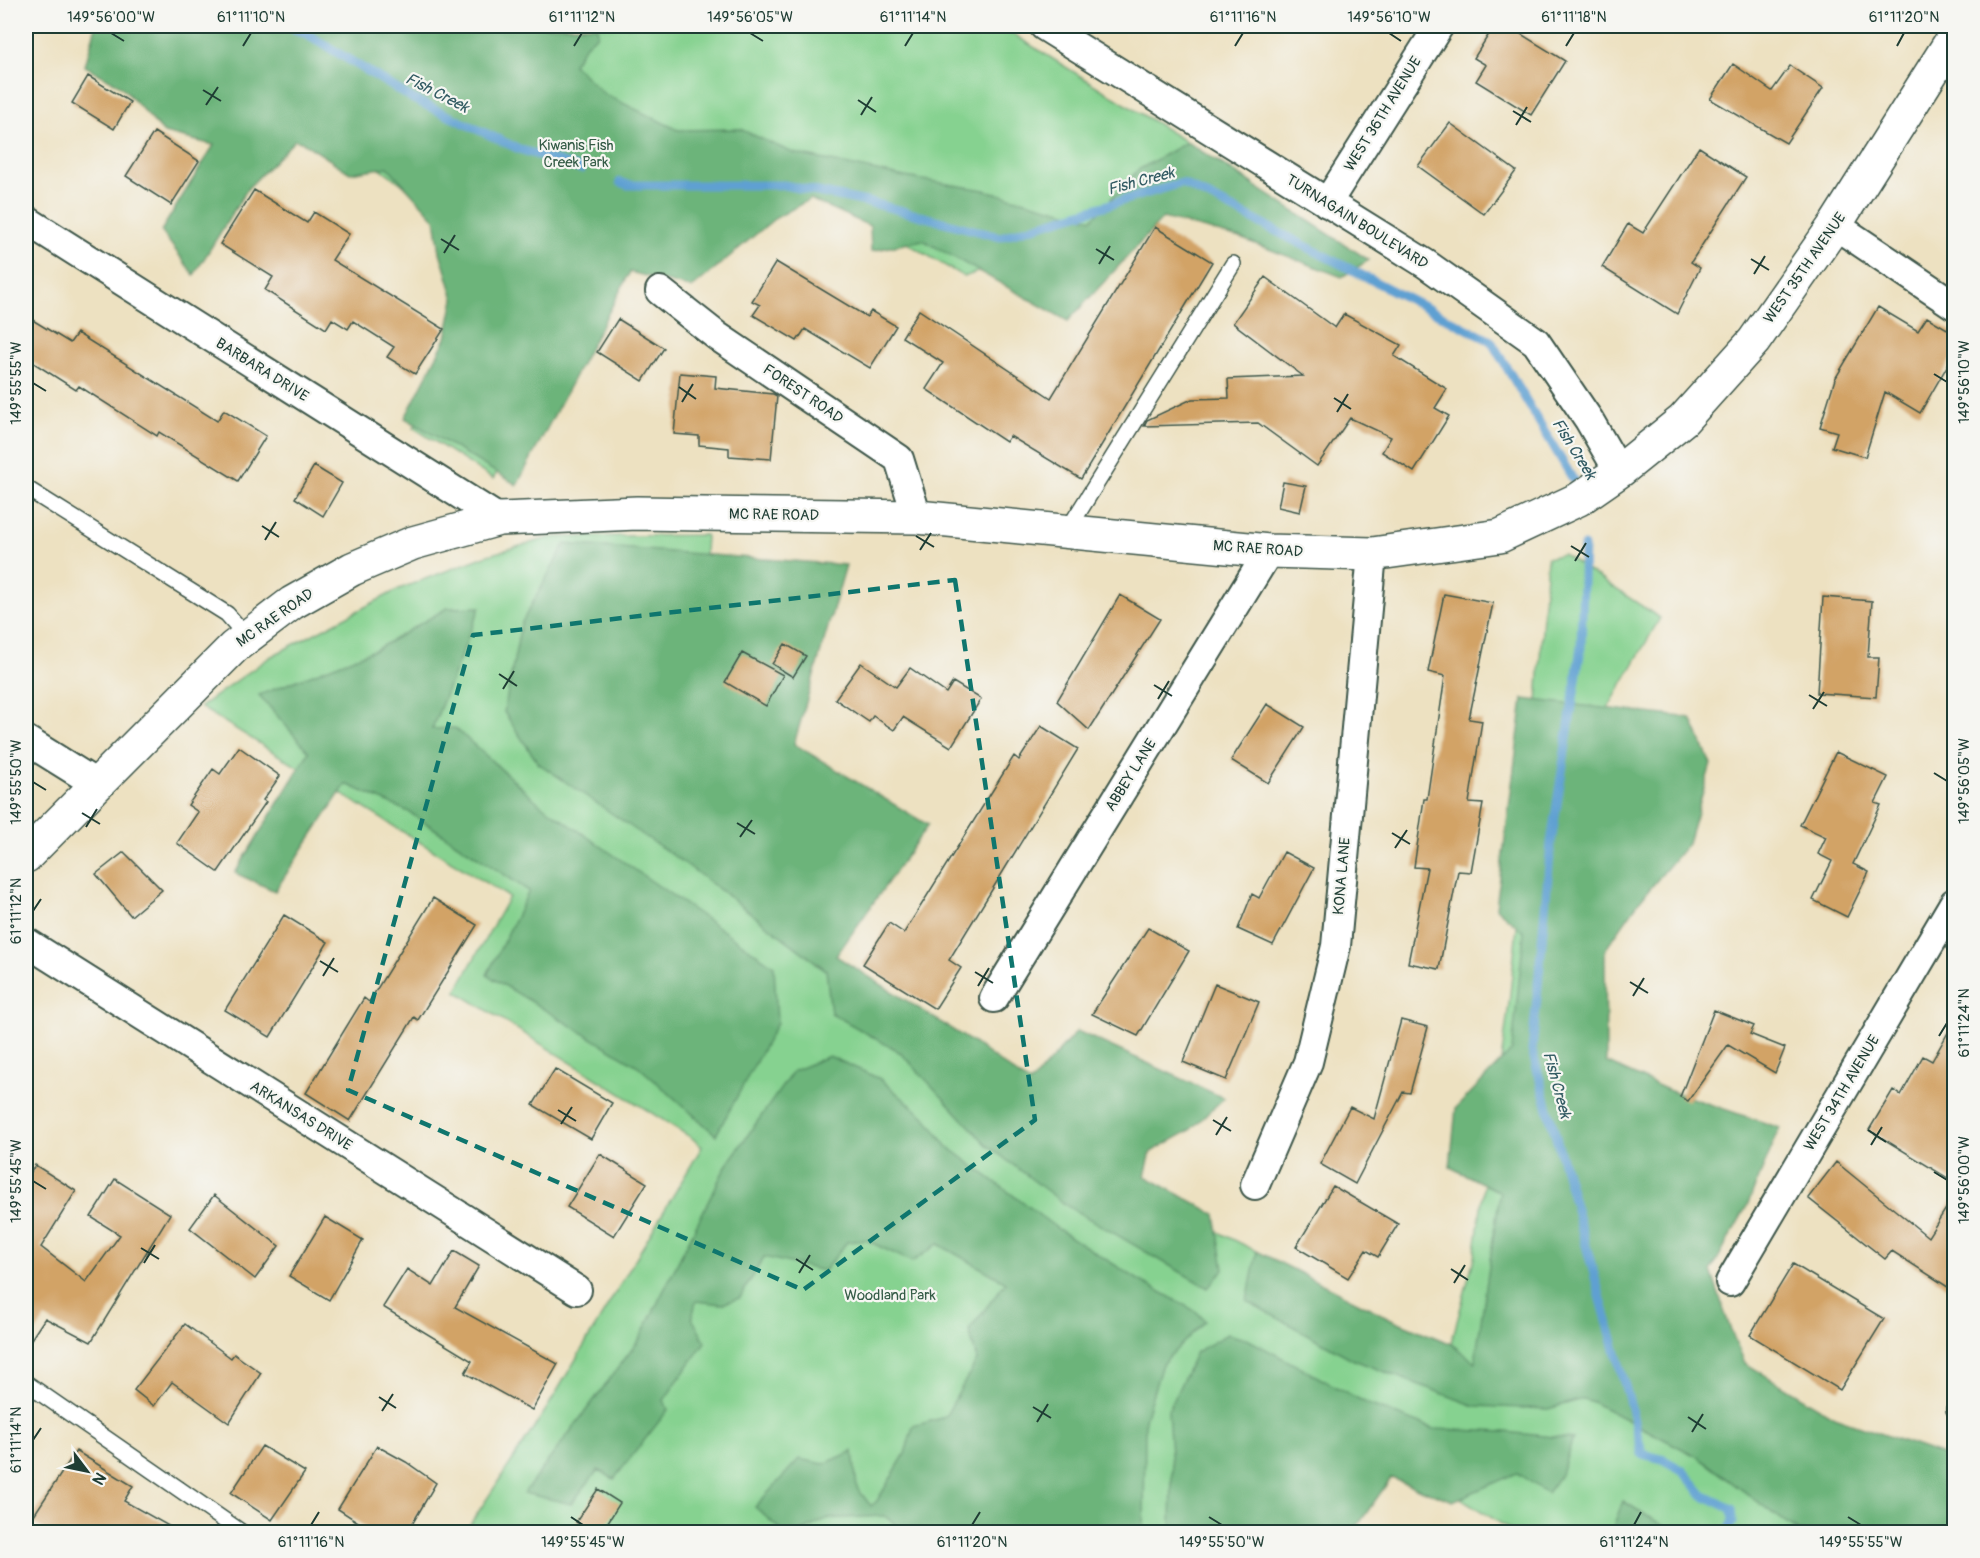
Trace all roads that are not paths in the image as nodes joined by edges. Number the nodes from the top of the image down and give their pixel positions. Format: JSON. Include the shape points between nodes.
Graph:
{"nodes":[{"id":1,"x":1044,"y":26,"type":"edge"},
{"id":2,"x":1439,"y":26,"type":"edge"},
{"id":3,"x":1954,"y":37,"type":"edge"},
{"id":4,"x":1327,"y":203,"type":"junction"},
{"id":5,"x":26,"y":220,"type":"edge"},
{"id":6,"x":1835,"y":225,"type":"junction"},
{"id":7,"x":1233,"y":264,"type":"dead end"},
{"id":8,"x":660,"y":291,"type":"dead end"},
{"id":9,"x":1954,"y":305,"type":"edge"},
{"id":10,"x":1621,"y":470,"type":"junction"},
{"id":11,"x":26,"y":488,"type":"edge"},
{"id":12,"x":917,"y":517,"type":"junction"},
{"id":13,"x":499,"y":519,"type":"junction"},
{"id":14,"x":1067,"y":531,"type":"junction"},
{"id":15,"x":1269,"y":551,"type":"junction"},
{"id":16,"x":1372,"y":554,"type":"junction"},
{"id":17,"x":247,"y":637,"type":"junction"},
{"id":18,"x":26,"y":740,"type":"edge"},
{"id":19,"x":98,"y":785,"type":"junction"},
{"id":20,"x":26,"y":856,"type":"edge"},
{"id":21,"x":1954,"y":903,"type":"edge"},
{"id":22,"x":26,"y":942,"type":"edge"},
{"id":23,"x":994,"y":998,"type":"dead end"},
{"id":24,"x":1255,"y":1185,"type":"dead end"},
{"id":25,"x":1730,"y":1282,"type":"dead end"},
{"id":26,"x":577,"y":1290,"type":"dead end"},
{"id":27,"x":26,"y":1383,"type":"edge"},
{"id":28,"x":241,"y":1533,"type":"edge"}],
"edges":[{"from":1,"to":4,"type":"street","name":"TURNAGAIN BOULEVARD"},
{"from":2,"to":4,"type":"street","name":"WEST 36TH AVENUE"},
{"from":3,"to":6,"type":"street","name":"WEST 35TH AVENUE"},
{"from":4,"to":10,"type":"street","name":"TURNAGAIN BOULEVARD","via":[[1426,264],[1536,342]]},
{"from":5,"to":13,"type":"street","name":"BARBARA DRIVE"},
{"from":6,"to":9,"type":"street"},
{"from":6,"to":10,"type":"street","name":"WEST 35TH AVENUE","via":[[1754,341],[1683,420]]},
{"from":7,"to":14,"type":"lane"},
{"from":8,"to":12,"type":"street","name":"FOREST ROAD","via":[[717,336],[899,459]]},
{"from":10,"to":16,"type":"street","name":"MC RAE ROAD","via":[[1579,499],[1500,536]]},
{"from":11,"to":17,"type":"lane","via":[[227,614]]},
{"from":12,"to":13,"type":"street","name":"MC RAE ROAD","via":[[636,513]]},
{"from":12,"to":14,"type":"street","name":"MC RAE ROAD"},
{"from":13,"to":17,"type":"street","name":"MC RAE ROAD","via":[[413,543],[352,569],[292,603]]},
{"from":14,"to":15,"type":"street","name":"MC RAE ROAD"},
{"from":15,"to":16,"type":"street","name":"MC RAE ROAD"},
{"from":15,"to":23,"type":"street","name":"ABBEY LANE"},
{"from":16,"to":24,"type":"street","name":"KONA LANE","via":[[1336,946],[1308,1062]]},
{"from":17,"to":19,"type":"street","name":"MC RAE ROAD"},
{"from":18,"to":19,"type":"street"},
{"from":19,"to":20,"type":"street","name":"MC RAE ROAD"},
{"from":21,"to":25,"type":"street","name":"WEST 34TH AVENUE"},
{"from":22,"to":26,"type":"street","name":"ARKANSAS DRIVE"},
{"from":27,"to":28,"type":"lane"}]}
